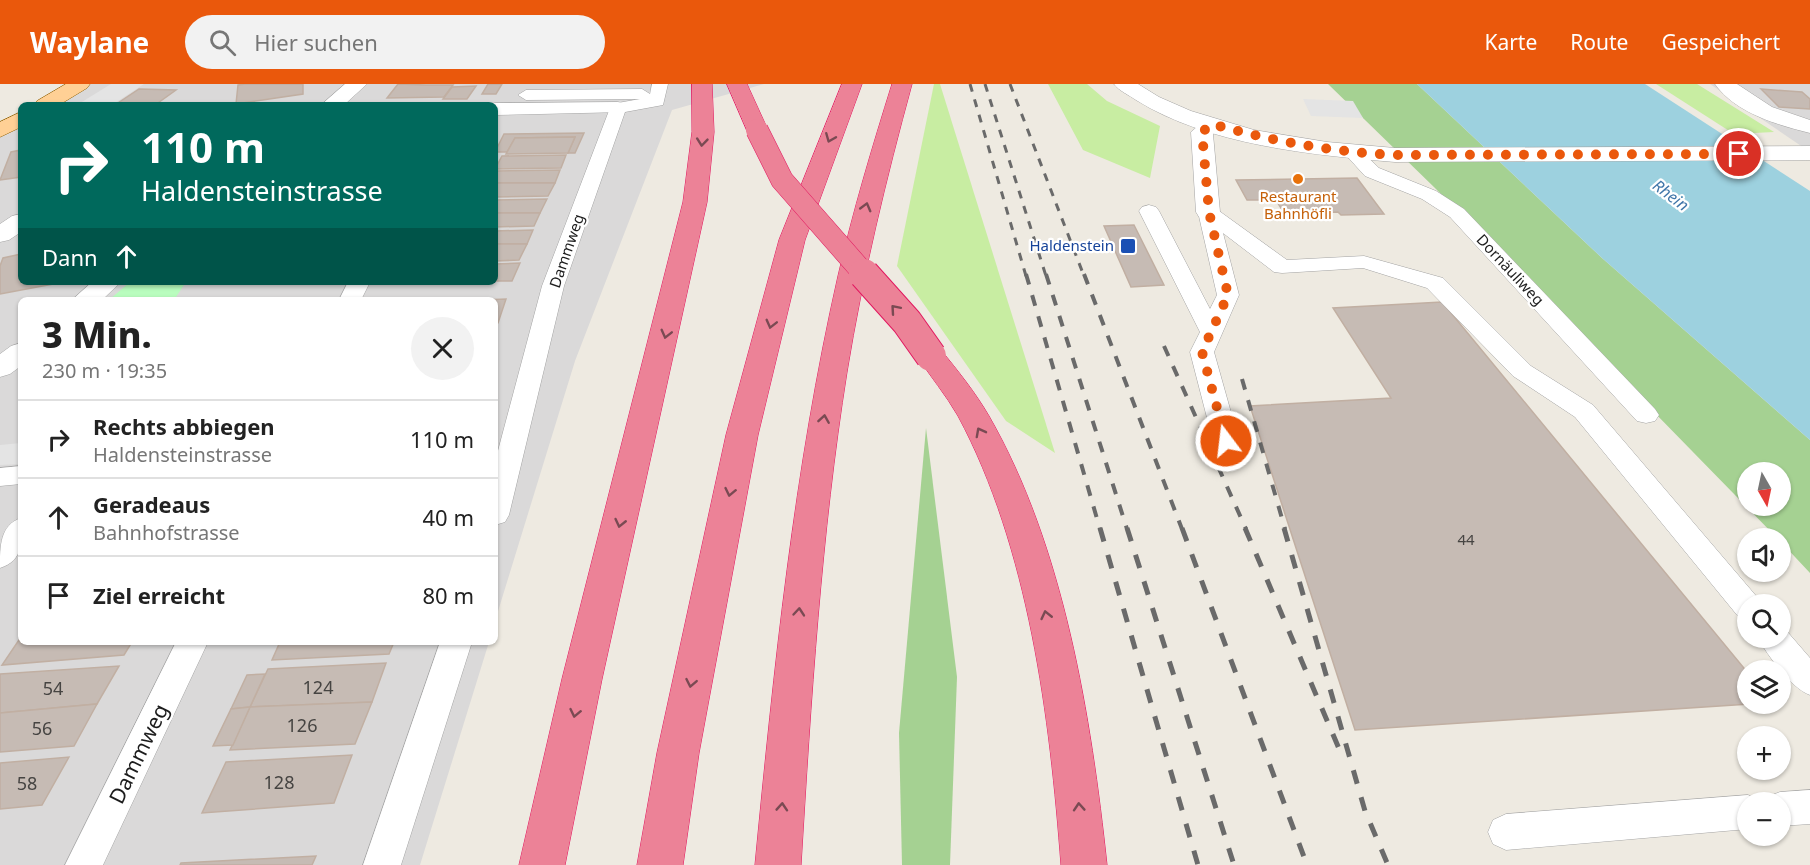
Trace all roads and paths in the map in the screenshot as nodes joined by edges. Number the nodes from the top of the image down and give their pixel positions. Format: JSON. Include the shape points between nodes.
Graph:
{"nodes":[{"id":1,"x":80,"y":84,"type":"edge"},
{"id":2,"x":357,"y":84,"type":"edge"},
{"id":3,"x":702,"y":84,"type":"edge"},
{"id":4,"x":737,"y":84,"type":"edge"},
{"id":5,"x":852,"y":84,"type":"edge"},
{"id":6,"x":903,"y":84,"type":"edge"},
{"id":7,"x":1124,"y":84,"type":"edge"},
{"id":8,"x":1725,"y":84,"type":"edge"},
{"id":9,"x":659,"y":89,"type":"edge"},
{"id":10,"x":526,"y":95,"type":"dead end"},
{"id":11,"x":49,"y":102,"type":"edge"},
{"id":12,"x":335,"y":102,"type":"edge"},
{"id":13,"x":618,"y":108,"type":"junction"},
{"id":14,"x":498,"y":109,"type":"edge"},
{"id":15,"x":18,"y":120,"type":"edge"},
{"id":16,"x":1212,"y":124,"type":"junction"},
{"id":17,"x":1810,"y":127,"type":"edge"},
{"id":18,"x":0,"y":131,"type":"edge"},
{"id":19,"x":1353,"y":153,"type":"junction"},
{"id":20,"x":1810,"y":153,"type":"edge"},
{"id":21,"x":1149,"y":211,"type":"dead end"},
{"id":22,"x":1209,"y":212,"type":"junction"},
{"id":23,"x":18,"y":223,"type":"edge"},
{"id":24,"x":0,"y":235,"type":"edge"},
{"id":25,"x":104,"y":285,"type":"edge"},
{"id":26,"x":90,"y":297,"type":"edge"},
{"id":27,"x":1211,"y":332,"type":"junction"},
{"id":28,"x":18,"y":353,"type":"edge"},
{"id":29,"x":0,"y":368,"type":"edge"},
{"id":30,"x":1646,"y":415,"type":"dead end"},
{"id":31,"x":1226,"y":441,"type":"dead end"},
{"id":32,"x":18,"y":475,"type":"edge"},
{"id":33,"x":0,"y":477,"type":"edge"},
{"id":34,"x":498,"y":503,"type":"edge"},
{"id":35,"x":18,"y":532,"type":"edge"},
{"id":36,"x":0,"y":557,"type":"edge"},
{"id":37,"x":1738,"y":594,"type":"edge"},
{"id":38,"x":191,"y":645,"type":"edge"},
{"id":39,"x":455,"y":645,"type":"edge"},
{"id":40,"x":1782,"y":648,"type":"edge"},
{"id":41,"x":1810,"y":681,"type":"edge"},
{"id":42,"x":1810,"y":807,"type":"edge"},
{"id":43,"x":1791,"y":808,"type":"edge"},
{"id":44,"x":1737,"y":813,"type":"edge"},
{"id":45,"x":1506,"y":832,"type":"dead end"},
{"id":46,"x":84,"y":865,"type":"edge"},
{"id":47,"x":382,"y":865,"type":"edge"},
{"id":48,"x":542,"y":865,"type":"edge"},
{"id":49,"x":660,"y":865,"type":"edge"},
{"id":50,"x":777,"y":865,"type":"edge"},
{"id":51,"x":1084,"y":865,"type":"edge"}],
"edges":[{"from":1,"to":11,"type":"main road"},
{"from":2,"to":12,"type":"street"},
{"from":3,"to":48,"type":"highway","one_way":true,"via":[[703,132],[695,202]]},
{"from":51,"to":4,"type":"highway","one_way":true,"bridge":true,"via":[[1077,772],[1062,682],[1041,592],[995,459],[966,405],[907,322],[782,180]]},
{"from":5,"to":49,"type":"highway","one_way":true,"via":[[792,240],[742,435],[682,730]]},
{"from":50,"to":6,"type":"highway","one_way":true,"via":[[804,556],[823,423],[861,229]]},
{"from":7,"to":16,"type":"street","via":[[1155,102]]},
{"from":8,"to":17,"type":"street","via":[[1761,112]]},
{"from":9,"to":10,"type":"lane"},
{"from":9,"to":13,"type":"lane","via":[[657,101]]},
{"from":13,"to":14,"type":"street"},
{"from":13,"to":34,"type":"lane","name":"Dammweg","via":[[554,286]]},
{"from":15,"to":18,"type":"main road"},
{"from":16,"to":19,"type":"street","via":[[1266,139]]},
{"from":16,"to":22,"type":"street","via":[[1202,132]]},
{"from":19,"to":20,"type":"street"},
{"from":19,"to":30,"type":"lane","name":"Dornäuliweg","via":[[1372,172],[1429,195],[1457,213]]},
{"from":21,"to":27,"type":"lane"},
{"from":22,"to":27,"type":"lane","via":[[1228,295]]},
{"from":22,"to":37,"type":"lane","via":[[1282,267],[1364,262],[1435,283],[1522,371],[1584,411]]},
{"from":23,"to":24,"type":"street"},
{"from":25,"to":26,"type":"street"},
{"from":27,"to":31,"type":"lane","via":[[1202,352]]},
{"from":28,"to":29,"type":"street"},
{"from":32,"to":33,"type":"lane"},
{"from":35,"to":36,"type":"lane"},
{"from":38,"to":46,"type":"lane","name":"Dammweg"},
{"from":39,"to":47,"type":"lane"},
{"from":40,"to":41,"type":"lane"},
{"from":42,"to":43,"type":"lane"},
{"from":44,"to":45,"type":"lane"}]}
